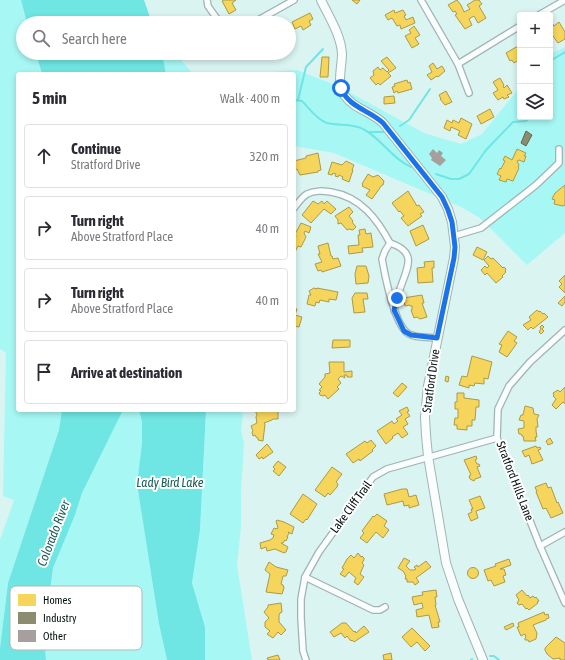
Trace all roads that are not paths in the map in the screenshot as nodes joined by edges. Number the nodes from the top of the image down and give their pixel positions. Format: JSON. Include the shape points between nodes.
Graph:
{"nodes":[{"id":1,"x":207,"y":0,"type":"edge"},
{"id":2,"x":294,"y":0,"type":"edge"},
{"id":3,"x":321,"y":0,"type":"edge"},
{"id":4,"x":421,"y":0,"type":"edge"},
{"id":5,"x":565,"y":0,"type":"edge"},
{"id":6,"x":544,"y":12,"type":"edge"},
{"id":7,"x":215,"y":16,"type":"edge"},
{"id":8,"x":265,"y":16,"type":"edge"},
{"id":9,"x":517,"y":28,"type":"edge"},
{"id":10,"x":458,"y":64,"type":"junction"},
{"id":11,"x":469,"y":93,"type":"dead end"},
{"id":12,"x":559,"y":149,"type":"dead end"},
{"id":13,"x":296,"y":206,"type":"edge"},
{"id":14,"x":454,"y":236,"type":"junction"},
{"id":15,"x":390,"y":243,"type":"junction"},
{"id":16,"x":394,"y":310,"type":"junction"},
{"id":17,"x":565,"y":330,"type":"edge"},
{"id":18,"x":437,"y":338,"type":"junction"},
{"id":19,"x":497,"y":438,"type":"junction"},
{"id":20,"x":428,"y":456,"type":"junction"},
{"id":21,"x":565,"y":532,"type":"edge"},
{"id":22,"x":540,"y":546,"type":"junction"},
{"id":23,"x":305,"y":577,"type":"junction"},
{"id":24,"x":565,"y":603,"type":"edge"},
{"id":25,"x":385,"y":607,"type":"dead end"},
{"id":26,"x":306,"y":660,"type":"edge"},
{"id":27,"x":483,"y":660,"type":"edge"}],
"edges":[{"from":1,"to":7,"type":"street"},
{"from":2,"to":8,"type":"street"},
{"from":3,"to":14,"type":"street","name":"Stratford Drive","via":[[341,44],[340,79],[344,95],[383,123],[435,187],[448,210]]},
{"from":4,"to":10,"type":"street"},
{"from":5,"to":6,"type":"street"},
{"from":9,"to":10,"type":"street"},
{"from":10,"to":11,"type":"street"},
{"from":12,"to":14,"type":"street","via":[[559,163],[525,195],[481,228]]},
{"from":13,"to":15,"type":"street","via":[[306,194],[320,190],[351,198],[380,224]]},
{"from":14,"to":18,"type":"street","name":"Stratford Drive","via":[[452,270]]},
{"from":15,"to":16,"type":"street","via":[[382,259]]},
{"from":15,"to":16,"type":"street","via":[[397,245],[410,260]]},
{"from":16,"to":18,"type":"street","via":[[404,331],[411,335]]},
{"from":17,"to":19,"type":"street","name":"Stratford Hills Lane","via":[[530,362],[509,386],[498,410]]},
{"from":18,"to":20,"type":"street","name":"Stratford Drive","via":[[425,417]]},
{"from":19,"to":20,"type":"street","name":"Lake Cliff Trail"},
{"from":19,"to":22,"type":"street","name":"Stratford Hills Lane"},
{"from":20,"to":23,"type":"street","name":"Lake Cliff Trail","via":[[387,469],[373,477],[319,552]]},
{"from":20,"to":27,"type":"street","name":"Stratford Drive","via":[[448,570]]},
{"from":21,"to":22,"type":"street"},
{"from":22,"to":24,"type":"street","name":"Stratford Hills Lane"},
{"from":23,"to":25,"type":"street","via":[[373,610]]},
{"from":23,"to":26,"type":"street","name":"Lake Cliff Trail","via":[[301,618]]}]}
